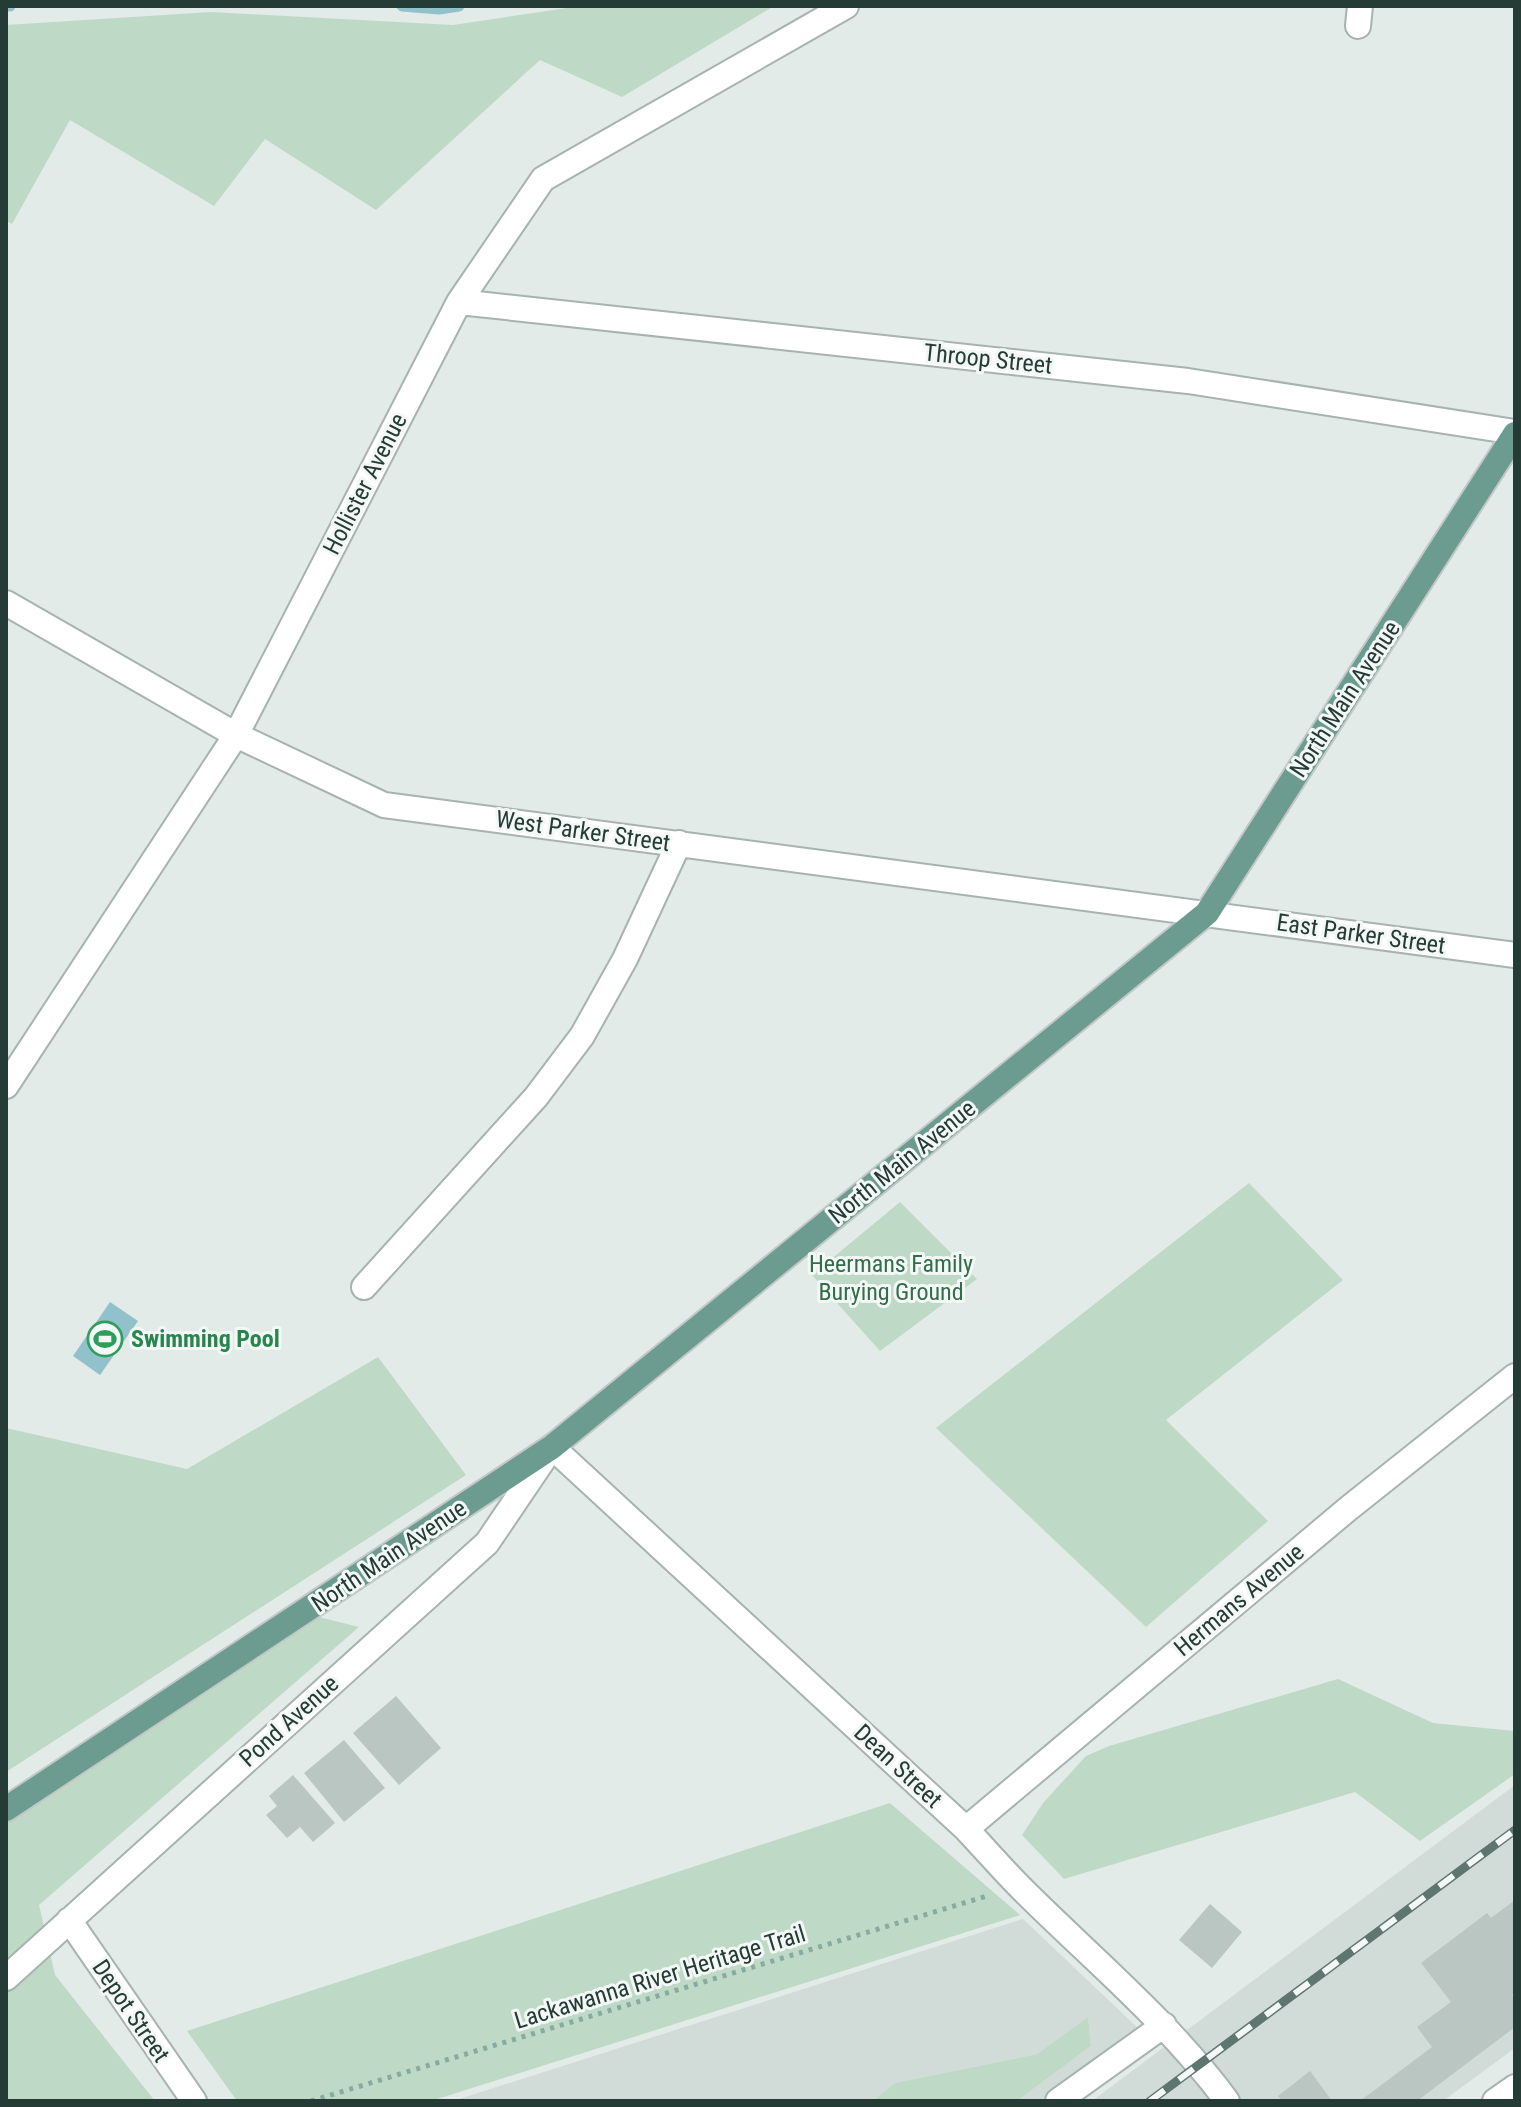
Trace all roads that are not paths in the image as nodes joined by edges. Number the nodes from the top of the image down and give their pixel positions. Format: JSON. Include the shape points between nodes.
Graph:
{"nodes":[{"id":1,"x":846,"y":6,"type":"edge"},
{"id":2,"x":459,"y":302,"type":"junction"},
{"id":3,"x":1515,"y":433,"type":"edge"},
{"id":4,"x":6,"y":603,"type":"edge"},
{"id":5,"x":236,"y":735,"type":"junction"},
{"id":6,"x":679,"y":843,"type":"junction"},
{"id":7,"x":1207,"y":913,"type":"junction"},
{"id":8,"x":1515,"y":955,"type":"edge"},
{"id":9,"x":6,"y":1086,"type":"edge"},
{"id":10,"x":364,"y":1287,"type":"dead end"},
{"id":11,"x":1515,"y":1376,"type":"edge"},
{"id":12,"x":552,"y":1447,"type":"junction"},
{"id":13,"x":6,"y":1809,"type":"edge"},
{"id":14,"x":966,"y":1829,"type":"junction"},
{"id":15,"x":69,"y":1920,"type":"junction"},
{"id":16,"x":6,"y":1978,"type":"edge"},
{"id":17,"x":1164,"y":2025,"type":"junction"},
{"id":18,"x":1515,"y":2087,"type":"edge"},
{"id":19,"x":194,"y":2101,"type":"edge"},
{"id":20,"x":1058,"y":2101,"type":"edge"},
{"id":21,"x":1227,"y":2101,"type":"edge"},
{"id":22,"x":1495,"y":2101,"type":"edge"}],
"edges":[{"from":1,"to":2,"type":"street","name":"Hollister Avenue","via":[[543,179]]},
{"from":2,"to":3,"type":"street","name":"Throop Street","via":[[1188,381]]},
{"from":2,"to":5,"type":"street","name":"Hollister Avenue"},
{"from":3,"to":7,"type":"main road","name":"North Main Avenue"},
{"from":4,"to":5,"type":"street","name":"West Parker Street"},
{"from":5,"to":6,"type":"street","name":"West Parker Street","via":[[384,805]]},
{"from":5,"to":9,"type":"street","name":"Hollister Avenue"},
{"from":6,"to":7,"type":"street","name":"West Parker Street"},
{"from":6,"to":10,"type":"street","via":[[582,1036],[536,1097]]},
{"from":7,"to":8,"type":"street","name":"East Parker Street"},
{"from":7,"to":12,"type":"main road","name":"North Main Avenue"},
{"from":11,"to":14,"type":"street","name":"Hermans Avenue"},
{"from":12,"to":13,"type":"main road","name":"North Main Avenue"},
{"from":12,"to":14,"type":"street","name":"Dean Street"},
{"from":12,"to":15,"type":"street","name":"Pond Avenue","via":[[487,1543]]},
{"from":14,"to":17,"type":"street","name":"Dean Street"},
{"from":15,"to":16,"type":"street","name":"Pond Avenue"},
{"from":15,"to":19,"type":"street","name":"Depot Street"},
{"from":17,"to":20,"type":"street"},
{"from":17,"to":21,"type":"street","name":"Dean Street"},
{"from":18,"to":22,"type":"street"}]}
